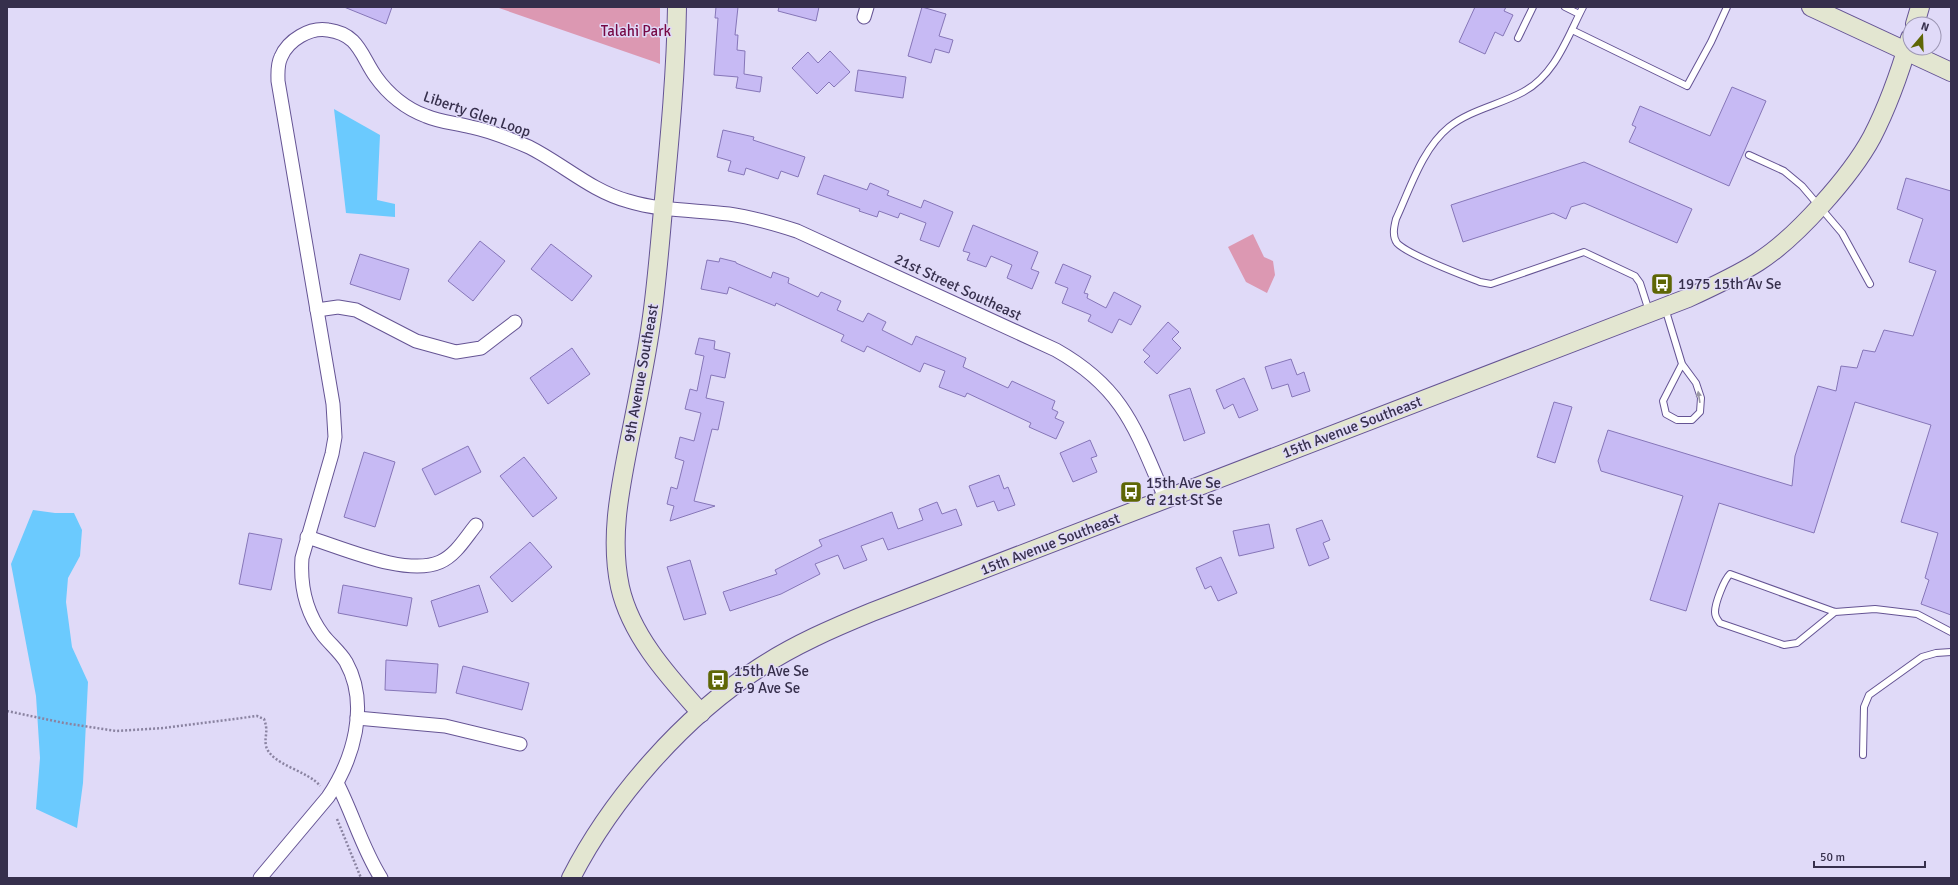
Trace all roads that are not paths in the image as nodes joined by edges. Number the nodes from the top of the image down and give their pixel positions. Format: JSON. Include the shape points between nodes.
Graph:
{"nodes":[{"id":1,"x":677,"y":7,"type":"edge"},
{"id":2,"x":1533,"y":7,"type":"edge"},
{"id":3,"x":1565,"y":7,"type":"edge"},
{"id":4,"x":1583,"y":7,"type":"edge"},
{"id":5,"x":1727,"y":7,"type":"edge"},
{"id":6,"x":1811,"y":7,"type":"edge"},
{"id":7,"x":1579,"y":14,"type":"junction"},
{"id":8,"x":1572,"y":30,"type":"junction"},
{"id":9,"x":1518,"y":38,"type":"dead end"},
{"id":10,"x":1902,"y":43,"type":"edge"},
{"id":11,"x":1904,"y":56,"type":"edge"},
{"id":12,"x":1926,"y":56,"type":"edge"},
{"id":13,"x":1951,"y":72,"type":"edge"},
{"id":14,"x":1749,"y":155,"type":"dead end"},
{"id":15,"x":663,"y":207,"type":"junction"},
{"id":16,"x":1819,"y":207,"type":"junction"},
{"id":17,"x":1870,"y":284,"type":"dead end"},
{"id":18,"x":317,"y":310,"type":"junction"},
{"id":19,"x":1657,"y":310,"type":"junction"},
{"id":20,"x":515,"y":322,"type":"dead end"},
{"id":21,"x":1682,"y":364,"type":"junction"},
{"id":22,"x":1166,"y":500,"type":"junction"},
{"id":23,"x":476,"y":525,"type":"dead end"},
{"id":24,"x":307,"y":537,"type":"junction"},
{"id":25,"x":1835,"y":612,"type":"junction"},
{"id":26,"x":1951,"y":632,"type":"edge"},
{"id":27,"x":1951,"y":652,"type":"edge"},
{"id":28,"x":702,"y":713,"type":"junction"},
{"id":29,"x":357,"y":718,"type":"junction"},
{"id":30,"x":520,"y":744,"type":"dead end"},
{"id":31,"x":1863,"y":755,"type":"dead end"},
{"id":32,"x":337,"y":783,"type":"junction"},
{"id":33,"x":260,"y":878,"type":"edge"},
{"id":34,"x":381,"y":878,"type":"edge"},
{"id":35,"x":571,"y":878,"type":"edge"}],
"edges":[{"from":1,"to":15,"type":"main road","name":"9th Avenue Southeast","via":[[676,58]]},
{"from":2,"to":9,"type":"lane"},
{"from":3,"to":7,"type":"lane"},
{"from":4,"to":7,"type":"lane"},
{"from":5,"to":8,"type":"lane","via":[[1712,42],[1687,86]]},
{"from":6,"to":10,"type":"main road"},
{"from":7,"to":8,"type":"lane"},
{"from":8,"to":19,"type":"lane","via":[[1557,60],[1541,79],[1523,92],[1449,127],[1432,144],[1396,219],[1393,231],[1397,242],[1408,251],[1480,282],[1491,284],[1584,252],[1635,276]]},
{"from":11,"to":16,"type":"main road","name":"15th Avenue Southeast","via":[[1871,138]]},
{"from":12,"to":13,"type":"main road"},
{"from":14,"to":16,"type":"lane","via":[[1784,172],[1802,186]]},
{"from":15,"to":18,"type":"street","name":"Liberty Glen Loop","via":[[629,202],[609,194],[508,138],[426,116],[397,100],[386,89],[358,45],[351,39],[328,30],[306,33],[294,40],[281,56],[278,81]]},
{"from":15,"to":22,"type":"street","name":"21st Street Southeast","via":[[752,218],[797,231],[1078,362],[1114,396],[1126,413]]},
{"from":15,"to":28,"type":"main road","name":"9th Avenue Southeast","via":[[651,324],[617,509],[615,551],[620,589],[635,626],[661,666]]},
{"from":16,"to":17,"type":"lane","via":[[1842,233]]},
{"from":16,"to":19,"type":"main road","name":"15th Avenue Southeast","via":[[1790,237],[1760,261],[1724,282]]},
{"from":18,"to":20,"type":"street","via":[[338,307],[356,310],[416,341],[456,352],[481,348]]},
{"from":18,"to":24,"type":"street","name":"Liberty Glen Loop","via":[[335,419],[335,437]]},
{"from":19,"to":21,"type":"lane"},
{"from":19,"to":22,"type":"main road","name":"15th Avenue Southeast"},
{"from":21,"to":21,"type":"lane","one_way":true,"via":[[1663,401],[1666,414],[1677,420],[1692,420],[1700,412],[1701,398],[1696,383]]},
{"from":22,"to":28,"type":"main road","name":"15th Avenue Southeast","via":[[830,629],[758,668]]},
{"from":23,"to":24,"type":"street","via":[[450,556],[427,565],[373,559]]},
{"from":24,"to":29,"type":"street","name":"Liberty Glen Loop","via":[[302,558],[302,590],[307,607],[353,676],[357,696]]},
{"from":25,"to":25,"type":"lane","via":[[1730,574],[1725,578],[1715,610],[1720,623],[1784,645],[1797,643]]},
{"from":25,"to":26,"type":"lane","via":[[1875,609],[1917,614]]},
{"from":27,"to":31,"type":"lane","via":[[1936,652],[1922,657],[1869,695],[1864,707]]},
{"from":28,"to":35,"type":"main road","name":"15th Avenue Southeast","via":[[668,744],[636,779],[609,814]]},
{"from":29,"to":30,"type":"street","via":[[445,726]]},
{"from":29,"to":32,"type":"street","name":"Liberty Glen Loop","via":[[352,746]]},
{"from":32,"to":33,"type":"street","name":"Liberty Glen Loop"},
{"from":32,"to":34,"type":"street","via":[[350,808],[362,842]]}]}
